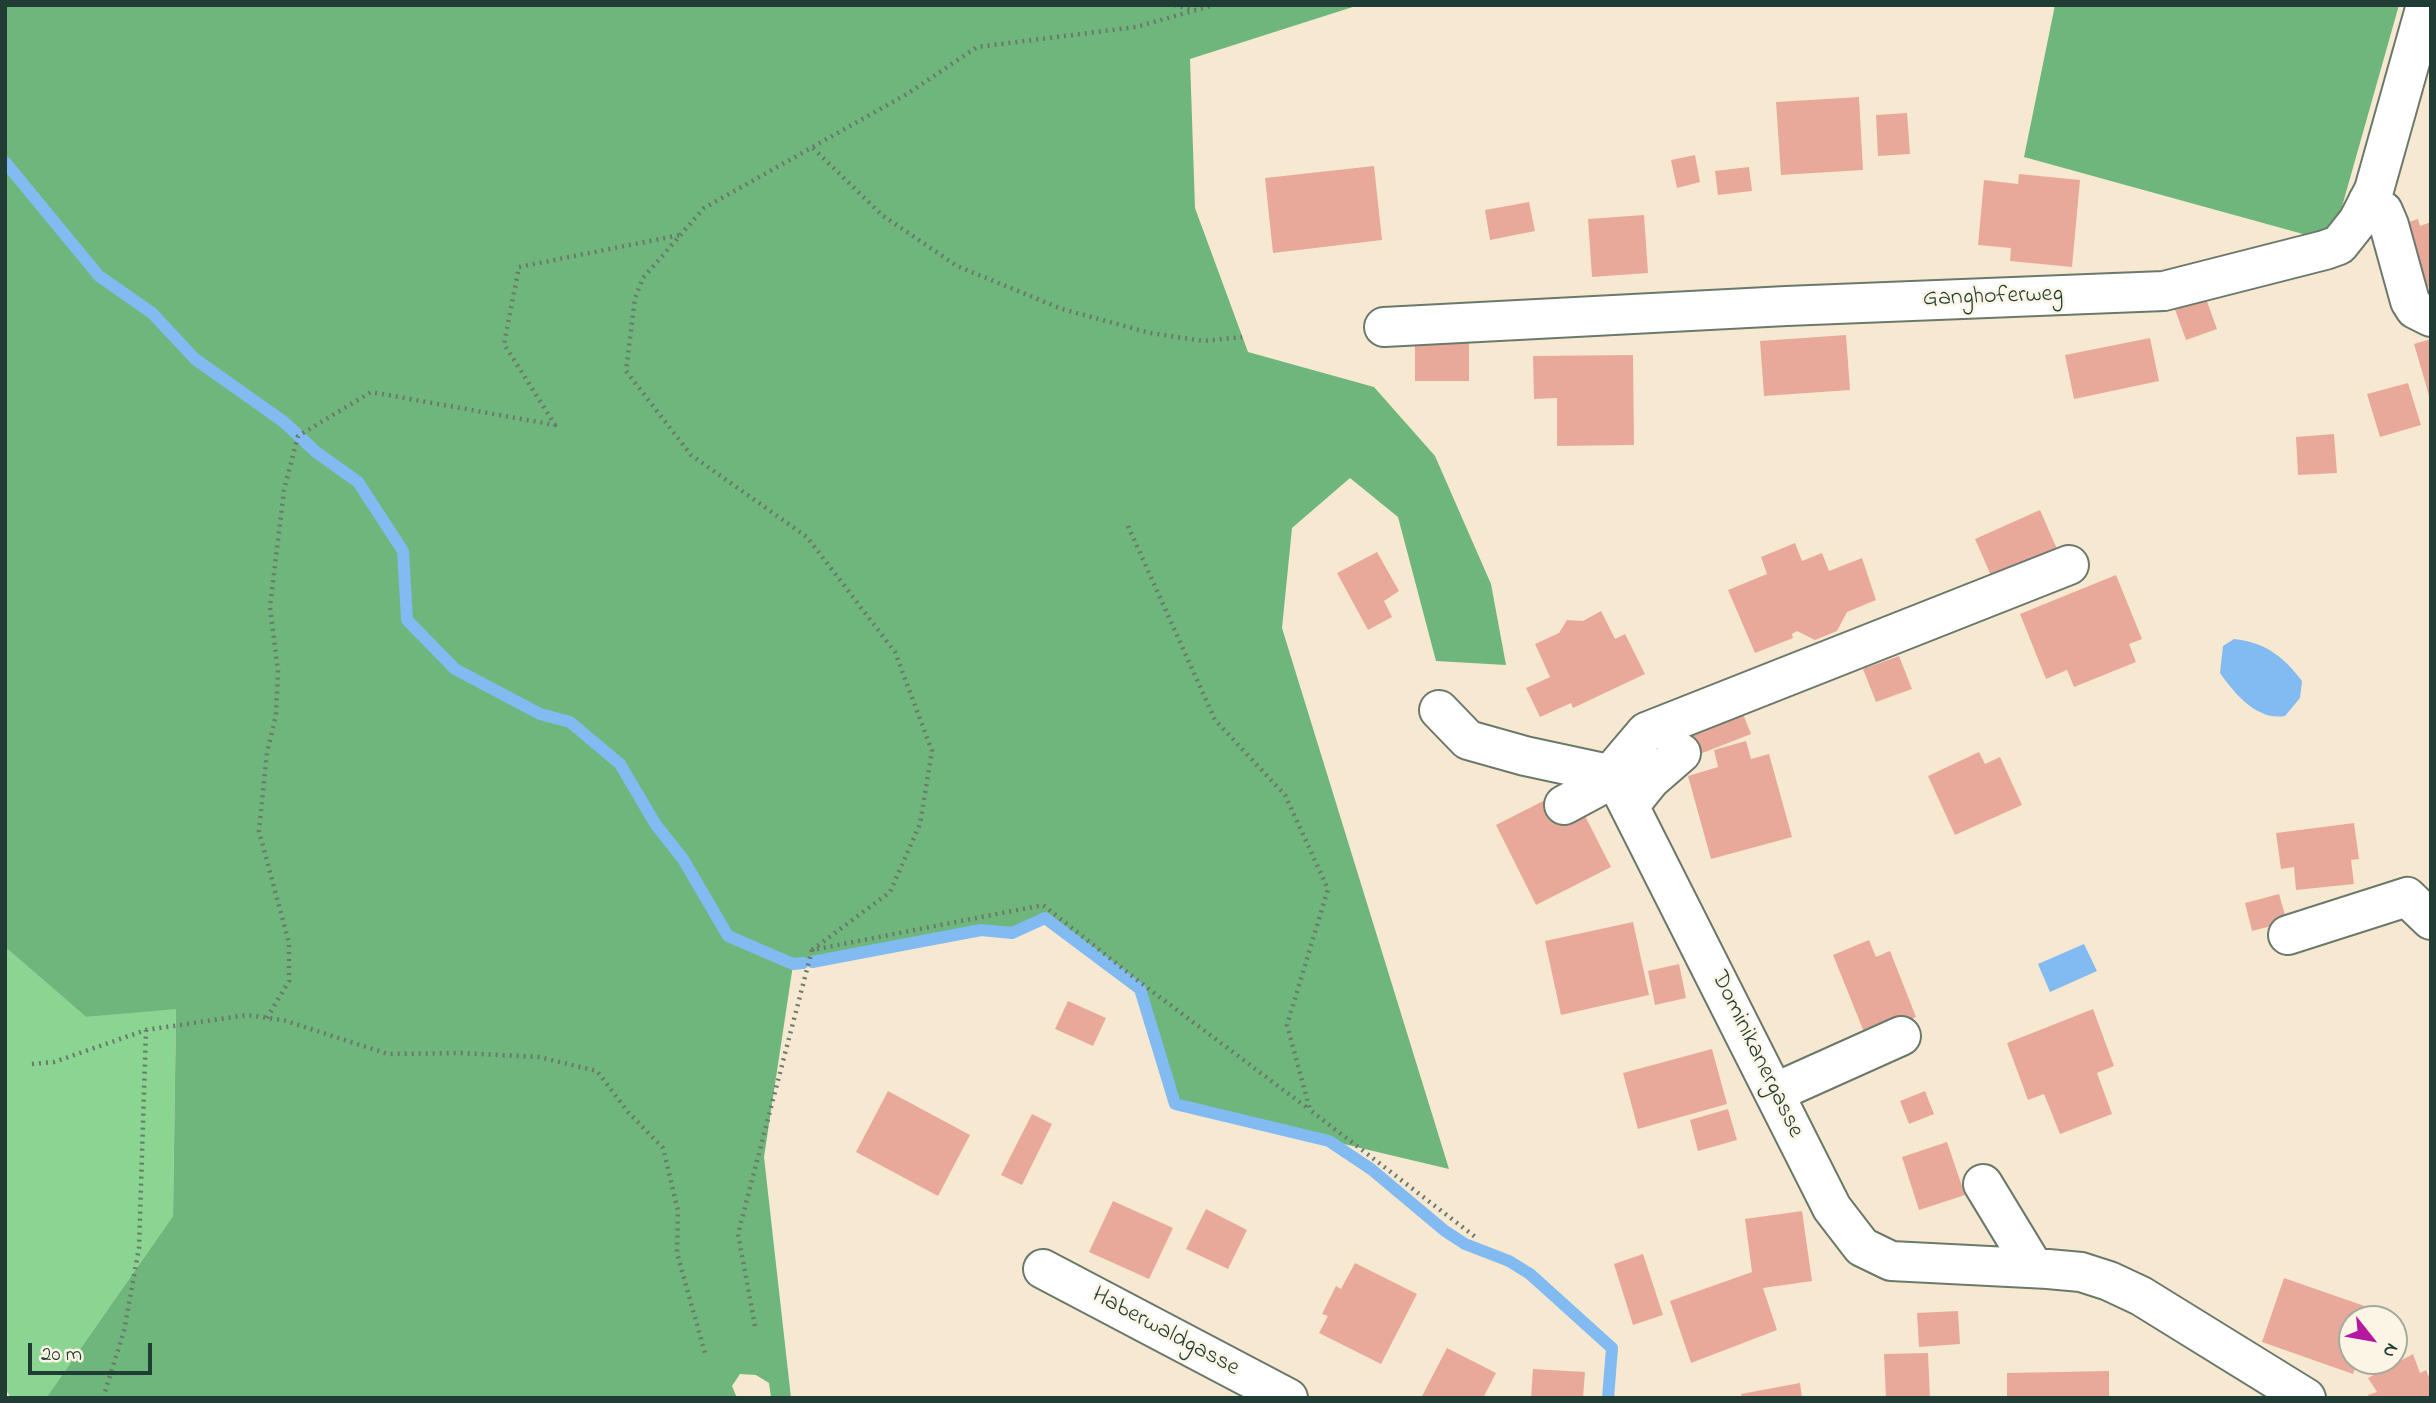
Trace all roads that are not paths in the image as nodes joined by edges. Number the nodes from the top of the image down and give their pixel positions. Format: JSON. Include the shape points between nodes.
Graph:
{"nodes":[{"id":1,"x":2427,"y":5,"type":"edge"},
{"id":2,"x":2368,"y":201,"type":"junction"},
{"id":3,"x":2431,"y":317,"type":"edge"},
{"id":4,"x":1384,"y":327,"type":"dead end"},
{"id":5,"x":2069,"y":565,"type":"dead end"},
{"id":6,"x":1439,"y":710,"type":"dead end"},
{"id":7,"x":1681,"y":753,"type":"dead end"},
{"id":8,"x":1624,"y":791,"type":"junction"},
{"id":9,"x":1564,"y":805,"type":"dead end"},
{"id":10,"x":2419,"y":909,"type":"edge"},
{"id":11,"x":2288,"y":935,"type":"dead end"},
{"id":12,"x":1901,"y":1036,"type":"dead end"},
{"id":13,"x":1774,"y":1093,"type":"junction"},
{"id":14,"x":1983,"y":1184,"type":"dead end"},
{"id":15,"x":2034,"y":1268,"type":"junction"},
{"id":16,"x":1043,"y":1269,"type":"dead end"},
{"id":17,"x":1288,"y":1398,"type":"edge"},
{"id":18,"x":2306,"y":1398,"type":"edge"}],
"edges":[{"from":1,"to":2,"type":"street","name":"Ganghoferweg"},
{"from":2,"to":3,"type":"street","via":[[2383,211],[2389,225],[2410,301]]},
{"from":2,"to":4,"type":"street","name":"Ganghoferweg","via":[[2339,245],[2164,292]]},
{"from":5,"to":8,"type":"street","via":[[1646,732],[1618,765]]},
{"from":6,"to":8,"type":"street","via":[[1468,740]]},
{"from":7,"to":8,"type":"street","via":[[1650,780]]},
{"from":8,"to":9,"type":"street"},
{"from":8,"to":13,"type":"street","name":"Dominikanergasse"},
{"from":10,"to":11,"type":"street"},
{"from":12,"to":13,"type":"street"},
{"from":13,"to":15,"type":"street","name":"Dominikanergasse","via":[[1832,1208],[1862,1247],[1891,1261]]},
{"from":14,"to":15,"type":"street"},
{"from":15,"to":18,"type":"street","name":"Dominikanergasse","via":[[2081,1272],[2122,1286]]},
{"from":16,"to":17,"type":"street","name":"Haberwaldgasse"}]}
